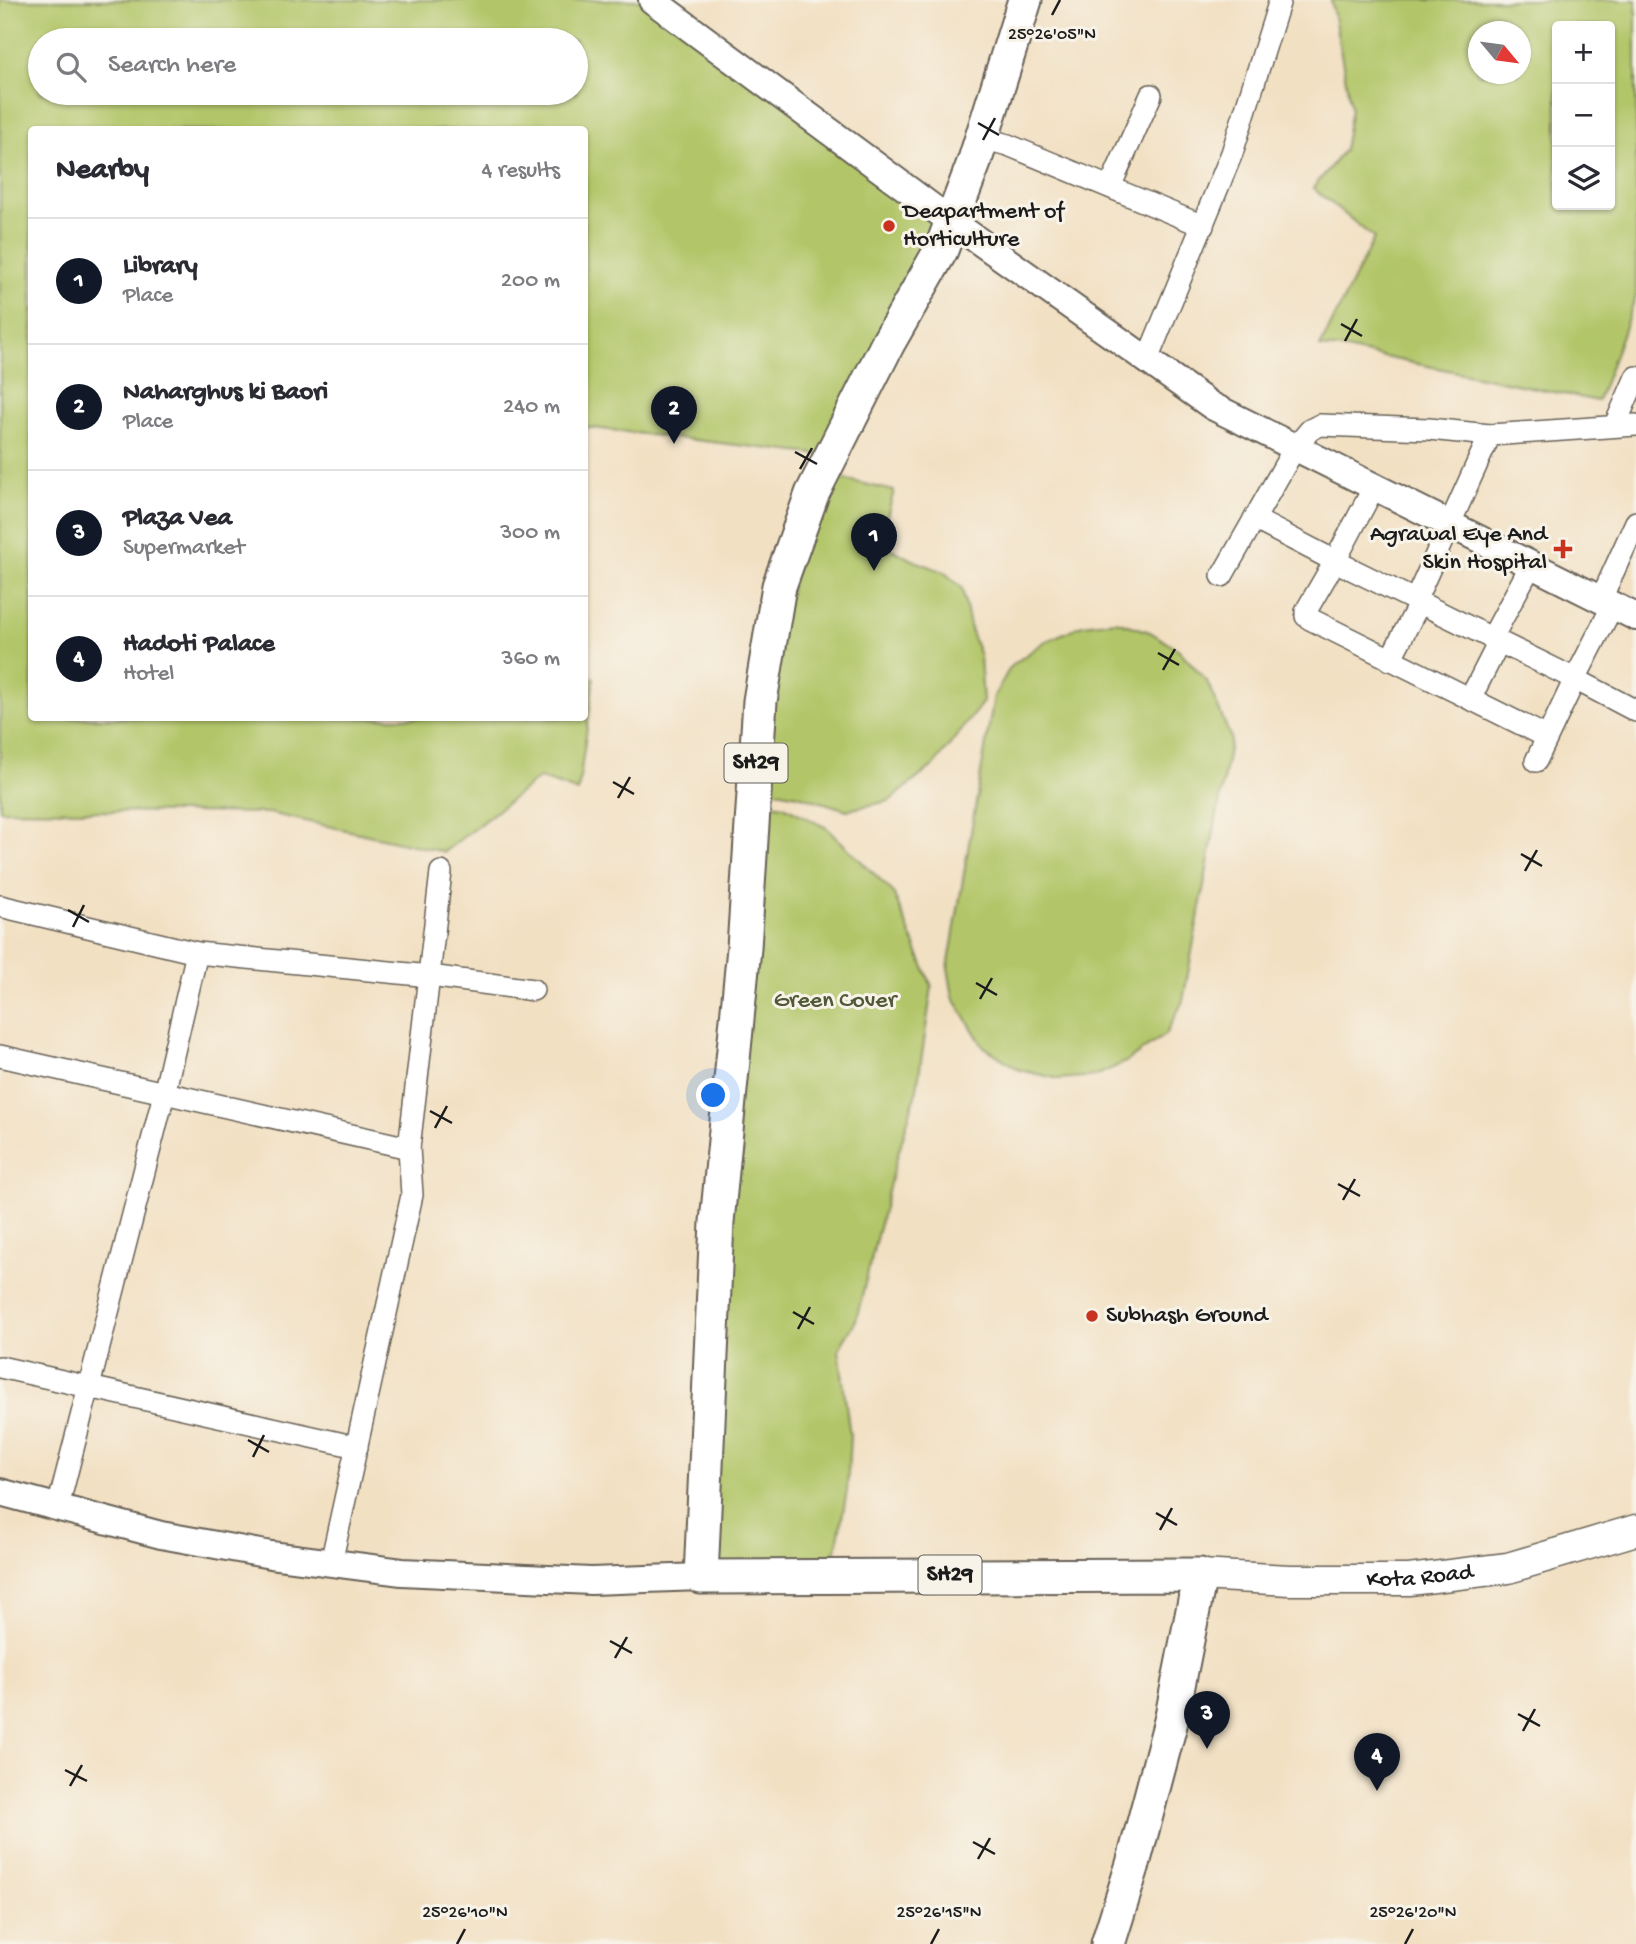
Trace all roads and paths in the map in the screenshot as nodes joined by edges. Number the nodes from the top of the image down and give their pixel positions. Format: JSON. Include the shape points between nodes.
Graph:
{"nodes":[{"id":1,"x":652,"y":0,"type":"edge"},
{"id":2,"x":1025,"y":0,"type":"edge"},
{"id":3,"x":1280,"y":0,"type":"edge"},
{"id":4,"x":1151,"y":96,"type":"dead end"},
{"id":5,"x":982,"y":138,"type":"junction"},
{"id":6,"x":1110,"y":187,"type":"junction"},
{"id":7,"x":952,"y":222,"type":"junction"},
{"id":8,"x":1203,"y":226,"type":"junction"},
{"id":9,"x":1147,"y":360,"type":"junction"},
{"id":10,"x":1636,"y":377,"type":"edge"},
{"id":11,"x":1626,"y":425,"type":"edge"},
{"id":12,"x":1490,"y":435,"type":"junction"},
{"id":13,"x":1294,"y":449,"type":"junction"},
{"id":14,"x":1374,"y":487,"type":"junction"},
{"id":15,"x":1254,"y":519,"type":"junction"},
{"id":16,"x":1636,"y":523,"type":"edge"},
{"id":17,"x":1449,"y":524,"type":"junction"},
{"id":18,"x":1335,"y":561,"type":"junction"},
{"id":19,"x":1531,"y":565,"type":"junction"},
{"id":20,"x":1222,"y":576,"type":"dead end"},
{"id":21,"x":1417,"y":602,"type":"junction"},
{"id":22,"x":1617,"y":607,"type":"edge"},
{"id":23,"x":1495,"y":640,"type":"junction"},
{"id":24,"x":1390,"y":660,"type":"junction"},
{"id":25,"x":1575,"y":679,"type":"junction"},
{"id":26,"x":1469,"y":699,"type":"junction"},
{"id":27,"x":1636,"y":711,"type":"edge"},
{"id":28,"x":1547,"y":737,"type":"junction"},
{"id":29,"x":1536,"y":761,"type":"dead end"},
{"id":30,"x":442,"y":872,"type":"dead end"},
{"id":31,"x":0,"y":906,"type":"edge"},
{"id":32,"x":197,"y":953,"type":"junction"},
{"id":33,"x":430,"y":976,"type":"junction"},
{"id":34,"x":533,"y":990,"type":"dead end"},
{"id":35,"x":0,"y":1056,"type":"edge"},
{"id":36,"x":164,"y":1094,"type":"junction"},
{"id":37,"x":409,"y":1148,"type":"junction"},
{"id":38,"x":0,"y":1367,"type":"edge"},
{"id":39,"x":89,"y":1387,"type":"junction"},
{"id":40,"x":357,"y":1447,"type":"junction"},
{"id":41,"x":0,"y":1492,"type":"edge"},
{"id":42,"x":58,"y":1507,"type":"junction"},
{"id":43,"x":1636,"y":1530,"type":"edge"},
{"id":44,"x":331,"y":1563,"type":"junction"},
{"id":45,"x":1200,"y":1574,"type":"junction"},
{"id":46,"x":701,"y":1577,"type":"junction"},
{"id":47,"x":1108,"y":1944,"type":"edge"}],
"edges":[{"from":1,"to":7,"type":"street"},
{"from":2,"to":5,"type":"main road","number":"SH29"},
{"from":3,"to":8,"type":"street","via":[[1232,153]]},
{"from":4,"to":6,"type":"street"},
{"from":5,"to":6,"type":"street"},
{"from":5,"to":7,"type":"main road","number":"SH29"},
{"from":6,"to":8,"type":"street"},
{"from":7,"to":9,"type":"street"},
{"from":7,"to":46,"type":"main road","number":"SH29","via":[[811,494],[779,586],[760,701],[744,948],[716,1222]]},
{"from":8,"to":9,"type":"street"},
{"from":9,"to":13,"type":"street","via":[[1212,406]]},
{"from":10,"to":11,"type":"street"},
{"from":11,"to":12,"type":"street"},
{"from":12,"to":13,"type":"street","via":[[1320,425]]},
{"from":12,"to":17,"type":"street"},
{"from":13,"to":14,"type":"street"},
{"from":13,"to":15,"type":"street"},
{"from":14,"to":17,"type":"street"},
{"from":14,"to":18,"type":"street"},
{"from":15,"to":18,"type":"street"},
{"from":15,"to":20,"type":"street"},
{"from":16,"to":22,"type":"street"},
{"from":17,"to":19,"type":"street"},
{"from":17,"to":21,"type":"street"},
{"from":18,"to":21,"type":"street"},
{"from":18,"to":24,"type":"street","via":[[1306,616]]},
{"from":19,"to":22,"type":"street"},
{"from":19,"to":23,"type":"street"},
{"from":21,"to":23,"type":"street"},
{"from":21,"to":24,"type":"street"},
{"from":22,"to":25,"type":"street"},
{"from":23,"to":25,"type":"street"},
{"from":23,"to":26,"type":"street"},
{"from":24,"to":26,"type":"street"},
{"from":25,"to":27,"type":"street"},
{"from":25,"to":28,"type":"street"},
{"from":26,"to":28,"type":"street"},
{"from":28,"to":29,"type":"street"},
{"from":30,"to":33,"type":"street"},
{"from":31,"to":32,"type":"street"},
{"from":32,"to":33,"type":"street"},
{"from":32,"to":36,"type":"street"},
{"from":33,"to":34,"type":"street"},
{"from":33,"to":37,"type":"street"},
{"from":35,"to":36,"type":"street"},
{"from":36,"to":37,"type":"street"},
{"from":36,"to":39,"type":"street"},
{"from":37,"to":40,"type":"street","via":[[412,1195]]},
{"from":38,"to":39,"type":"street"},
{"from":39,"to":40,"type":"street"},
{"from":39,"to":42,"type":"street"},
{"from":40,"to":44,"type":"street"},
{"from":41,"to":42,"type":"street"},
{"from":42,"to":44,"type":"street","via":[[161,1535]]},
{"from":43,"to":45,"type":"main road","name":"Kota Road","via":[[1508,1568],[1409,1580]]},
{"from":44,"to":46,"type":"street","via":[[402,1572],[591,1581]]},
{"from":45,"to":46,"type":"main road","number":"SH29"},
{"from":45,"to":47,"type":"main road","via":[[1171,1721]]}]}
